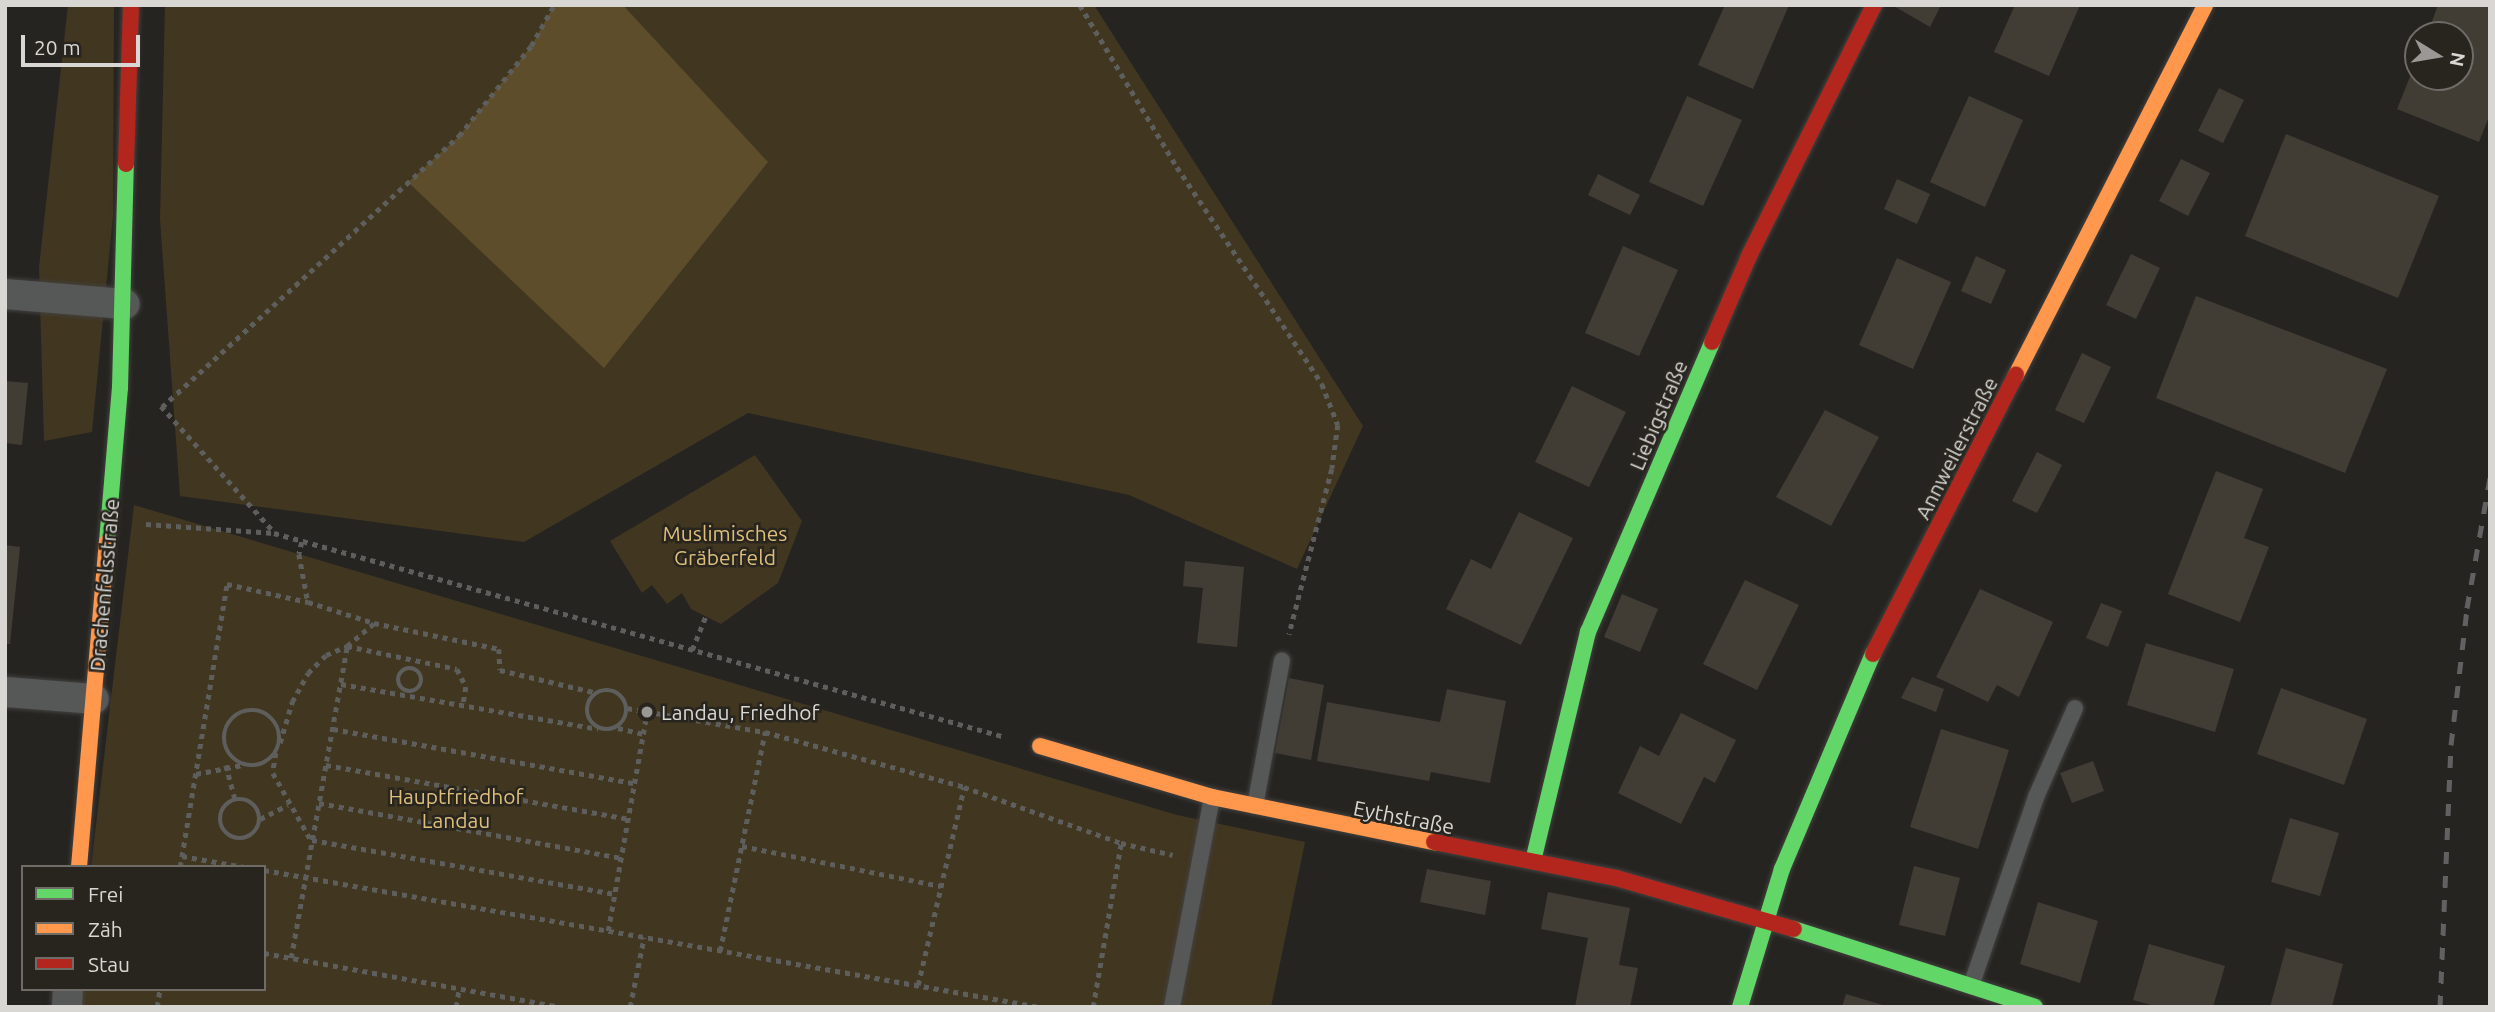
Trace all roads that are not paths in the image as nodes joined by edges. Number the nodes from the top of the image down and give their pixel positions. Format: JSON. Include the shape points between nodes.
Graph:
{"nodes":[{"id":1,"x":131,"y":5,"type":"edge"},
{"id":2,"x":1874,"y":5,"type":"edge"},
{"id":3,"x":2205,"y":5,"type":"edge"},
{"id":4,"x":5,"y":294,"type":"edge"},
{"id":5,"x":125,"y":304,"type":"junction"},
{"id":6,"x":1282,"y":660,"type":"road end"},
{"id":7,"x":5,"y":692,"type":"edge"},
{"id":8,"x":94,"y":699,"type":"junction"},
{"id":9,"x":2075,"y":708,"type":"dead end"},
{"id":10,"x":1040,"y":746,"type":"road end"},
{"id":11,"x":1212,"y":797,"type":"junction"},
{"id":12,"x":1255,"y":807,"type":"junction"},
{"id":13,"x":1533,"y":861,"type":"junction"},
{"id":14,"x":79,"y":865,"type":"edge"},
{"id":15,"x":1763,"y":919,"type":"junction"},
{"id":16,"x":1971,"y":986,"type":"junction"},
{"id":17,"x":1172,"y":1007,"type":"edge"},
{"id":18,"x":1741,"y":1007,"type":"edge"},
{"id":19,"x":2035,"y":1007,"type":"edge"}],
"edges":[{"from":1,"to":5,"type":"street","name":"Drachenfelsstraße"},
{"from":2,"to":13,"type":"street","name":"Liebigstraße","via":[[1749,256],[1588,632]]},
{"from":3,"to":15,"type":"street","name":"Annweilerstraße","via":[[1870,660]]},
{"from":4,"to":5,"type":"street"},
{"from":5,"to":8,"type":"street","name":"Drachenfelsstraße"},
{"from":6,"to":12,"type":"lane"},
{"from":7,"to":8,"type":"street"},
{"from":8,"to":14,"type":"street","name":"Drachenfelsstraße"},
{"from":9,"to":16,"type":"lane","via":[[2036,797]]},
{"from":10,"to":11,"type":"street","name":"Eythstraße"},
{"from":11,"to":12,"type":"street","name":"Eythstraße"},
{"from":11,"to":17,"type":"lane"},
{"from":12,"to":13,"type":"street","name":"Eythstraße"},
{"from":13,"to":15,"type":"street","name":"Eythstraße"},
{"from":15,"to":16,"type":"street"},
{"from":15,"to":18,"type":"street","name":"Annweilerstraße"},
{"from":16,"to":19,"type":"street"}]}
